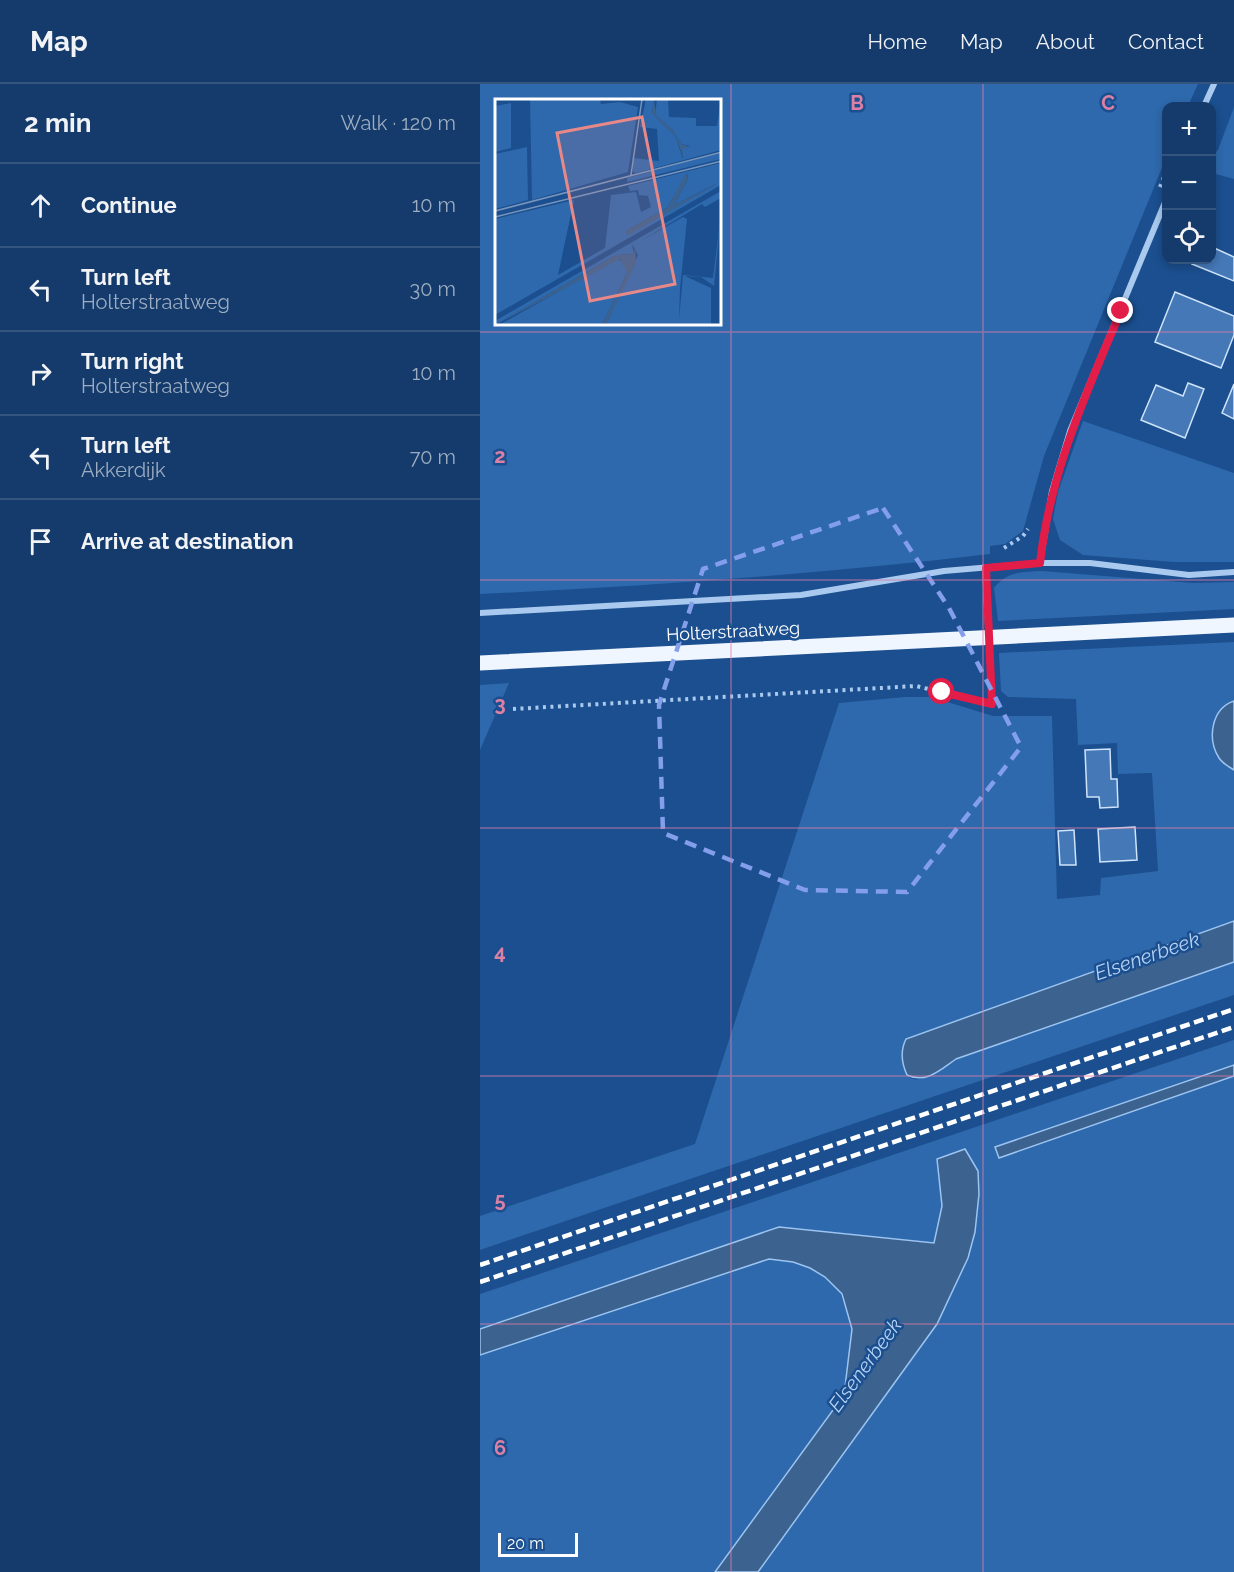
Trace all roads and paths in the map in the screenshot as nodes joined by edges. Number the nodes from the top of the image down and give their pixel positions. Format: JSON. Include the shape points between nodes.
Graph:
{"nodes":[{"id":1,"x":1214,"y":84,"type":"edge"},
{"id":2,"x":1206,"y":102,"type":"edge"},
{"id":3,"x":1163,"y":210,"type":"edge"},
{"id":4,"x":1040,"y":563,"type":"junction"},
{"id":5,"x":986,"y":568,"type":"junction"},
{"id":6,"x":1234,"y":572,"type":"edge"},
{"id":7,"x":480,"y":613,"type":"edge"},
{"id":8,"x":1234,"y":625,"type":"edge"},
{"id":9,"x":988,"y":638,"type":"junction"},
{"id":10,"x":480,"y":663,"type":"edge"},
{"id":11,"x":992,"y":704,"type":"joint"},
{"id":12,"x":513,"y":709,"type":"dead end"}],
"edges":[{"from":1,"to":2,"type":"street"},
{"from":3,"to":4,"type":"street","via":[[1070,431],[1052,491]]},
{"from":4,"to":5,"type":"street","name":"Holterstraatweg"},
{"from":4,"to":6,"type":"street","name":"Holterstraatweg","via":[[1090,563],[1189,574]]},
{"from":5,"to":7,"type":"street","name":"Holterstraatweg","via":[[944,571],[801,595]]},
{"from":5,"to":9,"type":"street"},
{"from":8,"to":9,"type":"main road","name":"Holterstraatweg"},
{"from":9,"to":10,"type":"main road","name":"Holterstraatweg"},
{"from":9,"to":11,"type":"street"},
{"from":11,"to":12,"type":"path","via":[[916,686]]}]}
